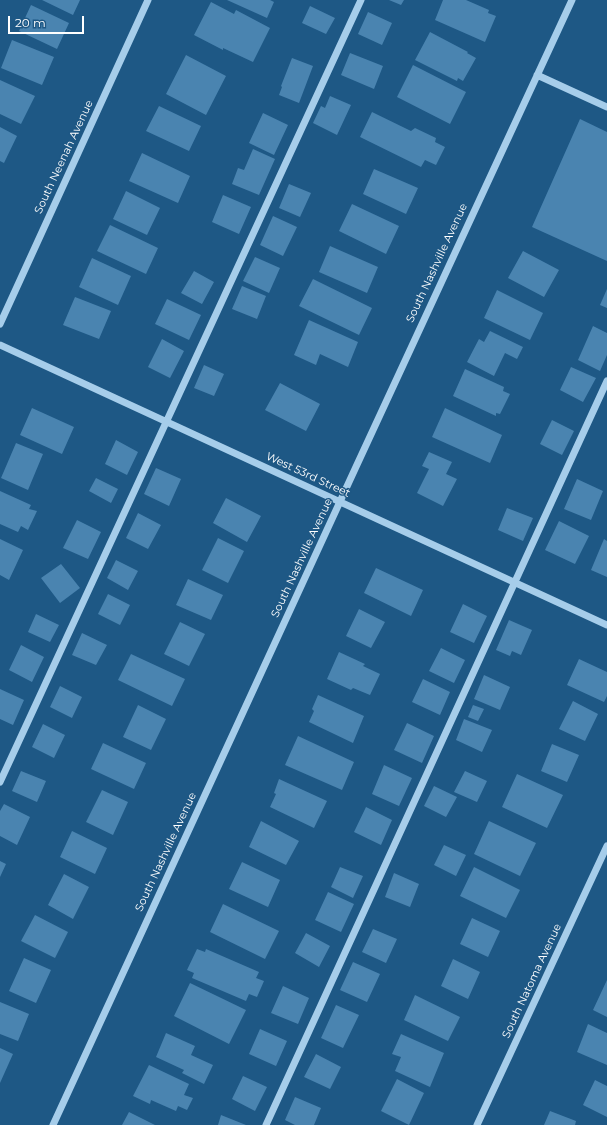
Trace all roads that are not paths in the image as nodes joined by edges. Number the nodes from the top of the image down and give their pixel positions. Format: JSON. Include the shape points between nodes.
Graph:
{"nodes":[{"id":1,"x":148,"y":0,"type":"edge"},
{"id":2,"x":361,"y":0,"type":"edge"},
{"id":3,"x":572,"y":0,"type":"edge"},
{"id":4,"x":537,"y":75,"type":"junction"},
{"id":5,"x":607,"y":107,"type":"edge"},
{"id":6,"x":0,"y":324,"type":"edge"},
{"id":7,"x":0,"y":345,"type":"edge"},
{"id":8,"x":607,"y":381,"type":"edge"},
{"id":9,"x":167,"y":421,"type":"junction"},
{"id":10,"x":340,"y":501,"type":"junction"},
{"id":11,"x":515,"y":582,"type":"junction"},
{"id":12,"x":607,"y":625,"type":"edge"},
{"id":13,"x":0,"y":782,"type":"edge"},
{"id":14,"x":607,"y":846,"type":"edge"},
{"id":15,"x":53,"y":1125,"type":"edge"},
{"id":16,"x":266,"y":1125,"type":"edge"},
{"id":17,"x":477,"y":1125,"type":"edge"}],
"edges":[{"from":1,"to":6,"type":"street","name":"South Neenah Avenue"},
{"from":2,"to":9,"type":"street"},
{"from":3,"to":4,"type":"street","name":"South Nashville Avenue"},
{"from":4,"to":5,"type":"street"},
{"from":4,"to":10,"type":"street","name":"South Nashville Avenue"},
{"from":7,"to":9,"type":"street","name":"West 53rd Street"},
{"from":8,"to":11,"type":"street"},
{"from":9,"to":10,"type":"street","name":"West 53rd Street"},
{"from":9,"to":13,"type":"street"},
{"from":10,"to":11,"type":"street","name":"West 53rd Street"},
{"from":10,"to":15,"type":"street","name":"South Nashville Avenue"},
{"from":11,"to":12,"type":"street","name":"West 53rd Street"},
{"from":11,"to":16,"type":"street"},
{"from":14,"to":17,"type":"street","name":"South Natoma Avenue"}]}
